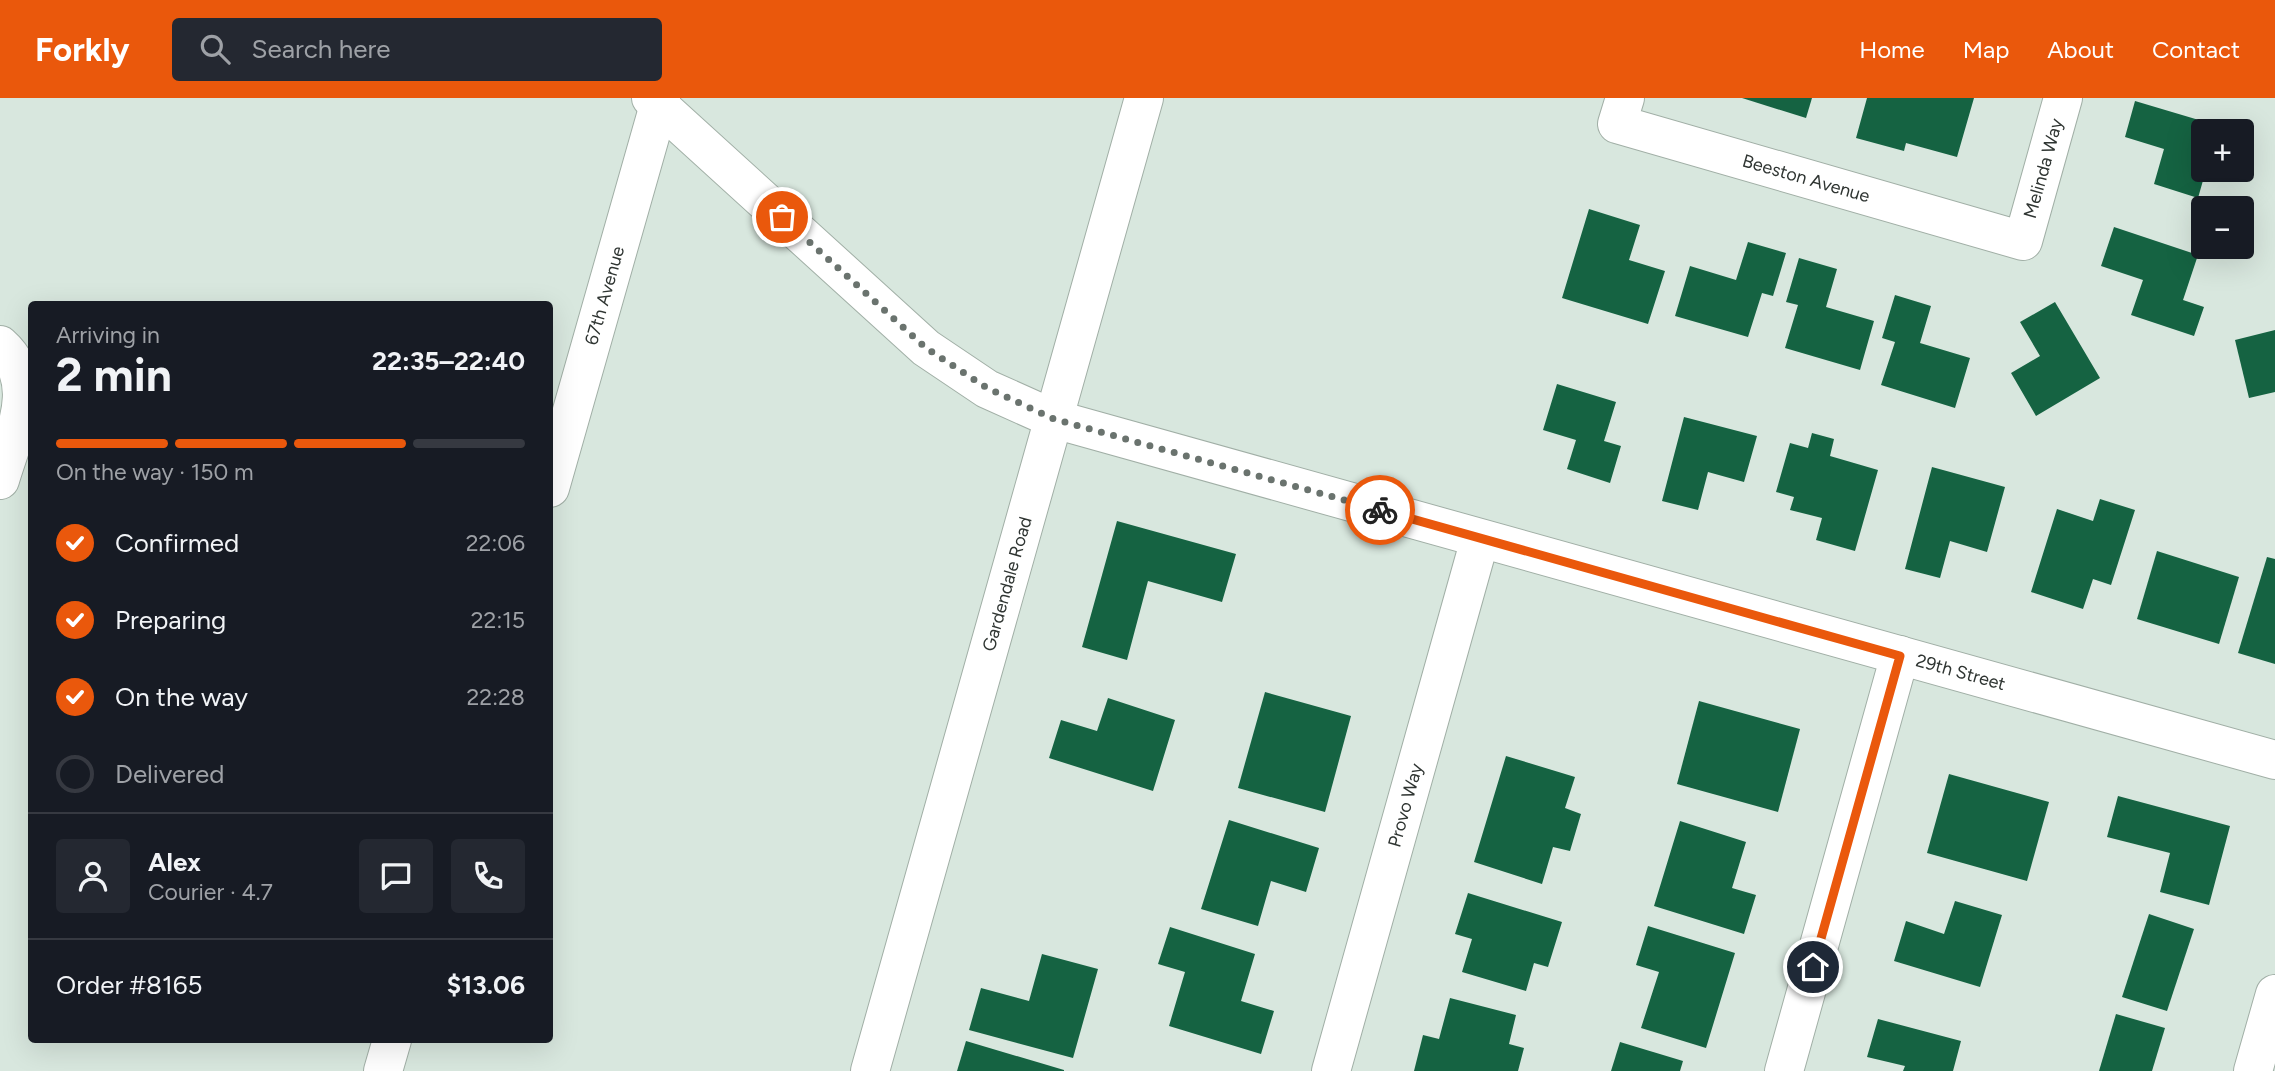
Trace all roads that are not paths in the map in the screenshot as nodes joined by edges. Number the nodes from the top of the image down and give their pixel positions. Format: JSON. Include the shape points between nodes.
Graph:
{"nodes":[{"id":1,"x":1144,"y":98,"type":"edge"},
{"id":2,"x":1625,"y":98,"type":"edge"},
{"id":3,"x":2063,"y":98,"type":"edge"},
{"id":4,"x":657,"y":100,"type":"edge"},
{"id":5,"x":2023,"y":241,"type":"joint"},
{"id":6,"x":0,"y":345,"type":"edge"},
{"id":7,"x":1054,"y":419,"type":"junction"},
{"id":8,"x":553,"y":477,"type":"edge"},
{"id":9,"x":0,"y":480,"type":"edge"},
{"id":10,"x":1480,"y":539,"type":"junction"},
{"id":11,"x":1900,"y":656,"type":"junction"},
{"id":12,"x":2275,"y":760,"type":"edge"},
{"id":13,"x":2275,"y":993,"type":"edge"},
{"id":14,"x":391,"y":1043,"type":"edge"},
{"id":15,"x":383,"y":1071,"type":"edge"},
{"id":16,"x":870,"y":1071,"type":"edge"},
{"id":17,"x":1331,"y":1071,"type":"edge"},
{"id":18,"x":1784,"y":1071,"type":"edge"},
{"id":19,"x":2253,"y":1071,"type":"edge"}],
"edges":[{"from":1,"to":7,"type":"street","name":"Gardendale Road"},
{"from":2,"to":5,"type":"street","name":"Beeston Avenue","via":[[1617,124]]},
{"from":3,"to":5,"type":"street","name":"Melinda Way"},
{"from":4,"to":7,"type":"street","name":"29th Street","via":[[926,348],[987,388]]},
{"from":4,"to":8,"type":"street","name":"67th Avenue"},
{"from":6,"to":9,"type":"street","via":[[12,355],[20,373],[23,398]]},
{"from":7,"to":10,"type":"street","name":"29th Street"},
{"from":7,"to":16,"type":"street","name":"Gardendale Road"},
{"from":10,"to":11,"type":"street","name":"29th Street"},
{"from":10,"to":17,"type":"street","name":"Provo Way"},
{"from":11,"to":12,"type":"street","name":"29th Street"},
{"from":11,"to":18,"type":"street"},
{"from":13,"to":19,"type":"street"},
{"from":14,"to":15,"type":"street"}]}
